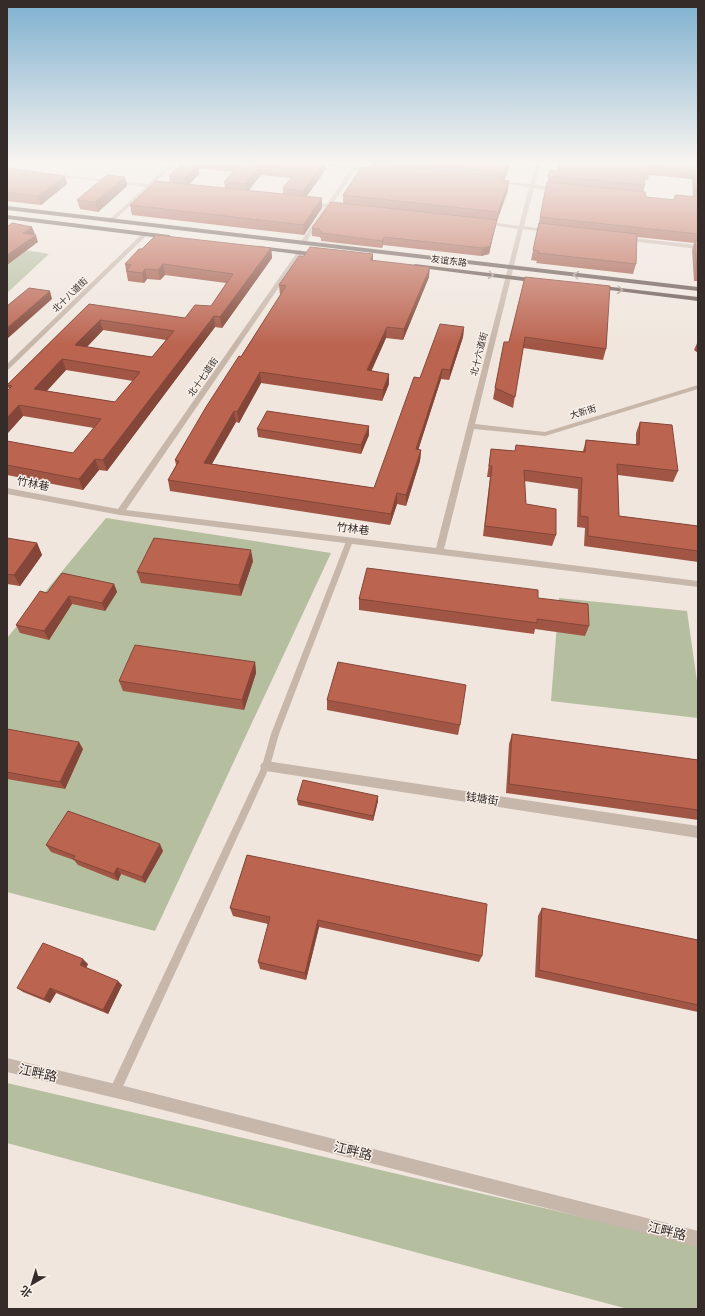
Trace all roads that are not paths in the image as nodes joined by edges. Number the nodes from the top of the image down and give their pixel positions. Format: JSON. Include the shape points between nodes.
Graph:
{"nodes":[{"id":1,"x":51,"y":222,"type":"edge"},
{"id":2,"x":123,"y":222,"type":"edge"},
{"id":3,"x":317,"y":222,"type":"edge"},
{"id":4,"x":478,"y":222,"type":"edge"},
{"id":5,"x":523,"y":222,"type":"edge"},
{"id":6,"x":522,"y":228,"type":"junction"},
{"id":7,"x":560,"y":232,"type":"edge"},
{"id":8,"x":145,"y":234,"type":"junction"},
{"id":9,"x":176,"y":238,"type":"edge"},
{"id":10,"x":621,"y":239,"type":"edge"},
{"id":11,"x":302,"y":244,"type":"junction"},
{"id":12,"x":253,"y":247,"type":"edge"},
{"id":13,"x":698,"y":247,"type":"edge"},
{"id":14,"x":300,"y":252,"type":"junction"},
{"id":15,"x":331,"y":256,"type":"edge"},
{"id":16,"x":408,"y":265,"type":"edge"},
{"id":17,"x":510,"y":267,"type":"junction"},
{"id":18,"x":508,"y":277,"type":"junction"},
{"id":19,"x":548,"y":282,"type":"edge"},
{"id":20,"x":587,"y":286,"type":"edge"},
{"id":21,"x":698,"y":289,"type":"edge"},
{"id":22,"x":698,"y":299,"type":"edge"},
{"id":23,"x":7,"y":368,"type":"edge"},
{"id":24,"x":698,"y":387,"type":"edge"},
{"id":25,"x":470,"y":426,"type":"junction"},
{"id":26,"x":7,"y":491,"type":"edge"},
{"id":27,"x":120,"y":512,"type":"junction"},
{"id":28,"x":349,"y":541,"type":"junction"},
{"id":29,"x":439,"y":552,"type":"junction"},
{"id":30,"x":698,"y":584,"type":"edge"},
{"id":31,"x":266,"y":766,"type":"junction"},
{"id":32,"x":698,"y":832,"type":"edge"},
{"id":33,"x":7,"y":1065,"type":"edge"},
{"id":34,"x":115,"y":1091,"type":"junction"},
{"id":35,"x":698,"y":1239,"type":"edge"}],
"edges":[{"from":1,"to":8,"type":"highway"},
{"from":2,"to":11,"type":"highway","name":"友谊东路"},
{"from":3,"to":11,"type":"street"},
{"from":4,"to":6,"type":"street"},
{"from":5,"to":6,"type":"street","name":"北十六道街"},
{"from":6,"to":7,"type":"street"},
{"from":6,"to":17,"type":"street","name":"北十六道街"},
{"from":8,"to":9,"type":"highway"},
{"from":8,"to":23,"type":"street","name":"北十八道街"},
{"from":10,"to":13,"type":"street"},
{"from":11,"to":17,"type":"highway","name":"友谊东路"},
{"from":12,"to":14,"type":"highway"},
{"from":14,"to":15,"type":"highway"},
{"from":14,"to":27,"type":"street","name":"北十七道街"},
{"from":16,"to":18,"type":"highway","name":"友谊东路","one_way":true},
{"from":17,"to":18,"type":"street","name":"北十六道街"},
{"from":21,"to":17,"type":"highway","name":"友谊东路","one_way":true},
{"from":18,"to":19,"type":"highway","name":"友谊东路"},
{"from":18,"to":25,"type":"street","name":"北十六道街"},
{"from":20,"to":22,"type":"highway","one_way":true},
{"from":24,"to":25,"type":"street","name":"大新街","via":[[545,434]]},
{"from":25,"to":29,"type":"street","name":"北十六道街"},
{"from":26,"to":27,"type":"street","name":"竹林巷"},
{"from":27,"to":28,"type":"street","name":"竹林巷"},
{"from":28,"to":29,"type":"street","name":"竹林巷"},
{"from":28,"to":31,"type":"lane"},
{"from":29,"to":30,"type":"street","name":"竹林巷"},
{"from":31,"to":32,"type":"street","name":"钱塘街"},
{"from":31,"to":34,"type":"lane"},
{"from":33,"to":34,"type":"street","name":"江畔路"},
{"from":34,"to":35,"type":"street","name":"江畔路"}]}
